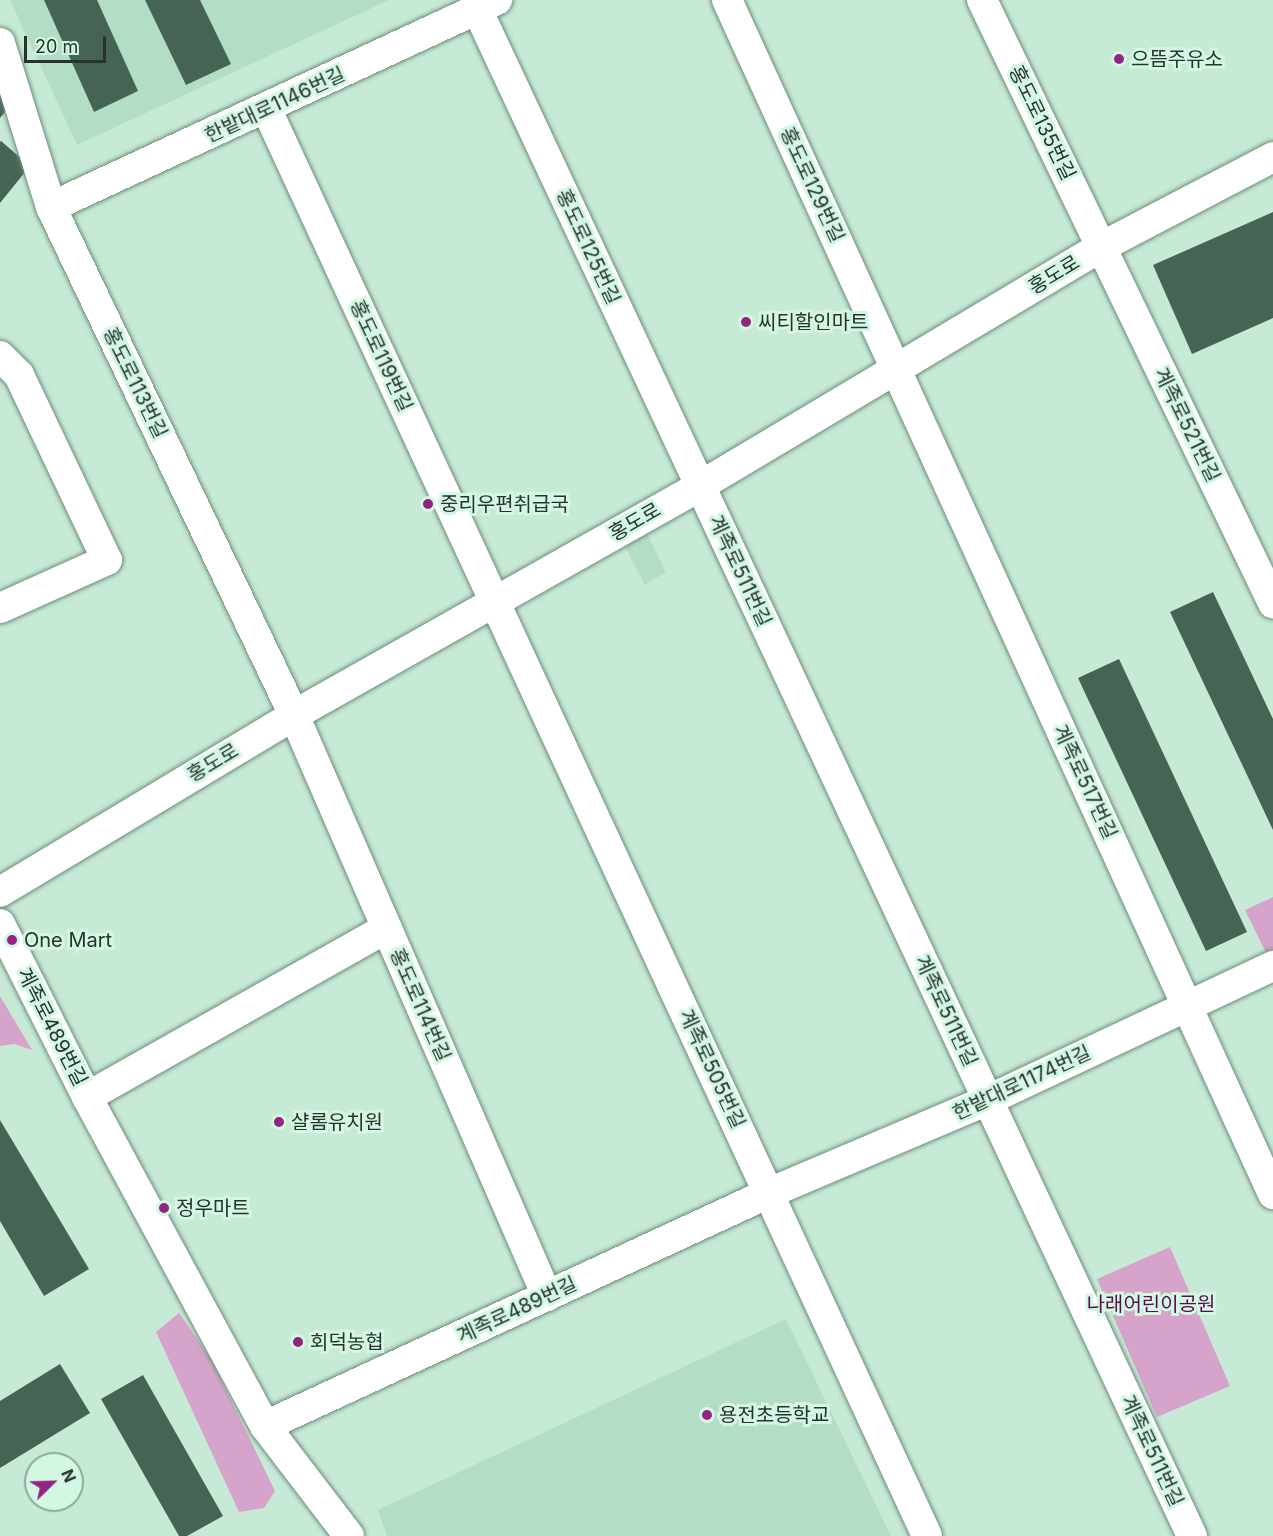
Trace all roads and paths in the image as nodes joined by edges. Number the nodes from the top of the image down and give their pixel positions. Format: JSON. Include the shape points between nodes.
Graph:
{"nodes":[{"id":1,"x":727,"y":0,"type":"edge"},
{"id":2,"x":982,"y":0,"type":"edge"},
{"id":3,"x":487,"y":5,"type":"edge"},
{"id":4,"x":0,"y":43,"type":"edge"},
{"id":5,"x":267,"y":110,"type":"junction"},
{"id":6,"x":1273,"y":157,"type":"edge"},
{"id":7,"x":51,"y":207,"type":"junction"},
{"id":8,"x":1101,"y":247,"type":"junction"},
{"id":9,"x":0,"y":356,"type":"edge"},
{"id":10,"x":896,"y":371,"type":"junction"},
{"id":11,"x":700,"y":486,"type":"junction"},
{"id":12,"x":496,"y":602,"type":"junction"},
{"id":13,"x":1273,"y":603,"type":"edge"},
{"id":14,"x":0,"y":608,"type":"edge"},
{"id":15,"x":294,"y":715,"type":"junction"},
{"id":16,"x":0,"y":892,"type":"edge"},
{"id":17,"x":0,"y":924,"type":"edge"},
{"id":18,"x":387,"y":928,"type":"junction"},
{"id":19,"x":1273,"y":966,"type":"edge"},
{"id":20,"x":1187,"y":1006,"type":"junction"},
{"id":21,"x":87,"y":1097,"type":"junction"},
{"id":22,"x":988,"y":1100,"type":"junction"},
{"id":23,"x":769,"y":1193,"type":"junction"},
{"id":24,"x":1273,"y":1194,"type":"edge"},
{"id":25,"x":547,"y":1296,"type":"junction"},
{"id":26,"x":265,"y":1426,"type":"junction"},
{"id":27,"x":340,"y":1533,"type":"edge"},
{"id":28,"x":927,"y":1536,"type":"edge"},
{"id":29,"x":1192,"y":1536,"type":"edge"}],
"edges":[{"from":1,"to":10,"type":"street","name":"홍도로129번길"},
{"from":2,"to":8,"type":"street","name":"홍도로135번길"},
{"from":3,"to":5,"type":"street","name":"한밭대로1146번길"},
{"from":3,"to":11,"type":"street","name":"홍도로125번길"},
{"from":4,"to":7,"type":"street","name":"홍도로113번길"},
{"from":5,"to":7,"type":"street","name":"한밭대로1146번길"},
{"from":5,"to":12,"type":"street","name":"홍도로119번길"},
{"from":6,"to":8,"type":"street","name":"홍도로"},
{"from":7,"to":15,"type":"street","name":"홍도로113번길"},
{"from":8,"to":10,"type":"street","name":"홍도로"},
{"from":8,"to":13,"type":"street","name":"계족로521번길"},
{"from":9,"to":14,"type":"street","via":[[19,375],[107,560]]},
{"from":10,"to":11,"type":"street","name":"홍도로"},
{"from":10,"to":20,"type":"street","name":"계족로517번길"},
{"from":11,"to":12,"type":"street","name":"홍도로"},
{"from":11,"to":22,"type":"street","name":"계족로511번길"},
{"from":12,"to":15,"type":"street","name":"홍도로"},
{"from":12,"to":23,"type":"street","name":"계족로505번길"},
{"from":15,"to":16,"type":"street","name":"홍도로"},
{"from":15,"to":18,"type":"street","name":"홍도로114번길"},
{"from":17,"to":21,"type":"street","name":"계족로489번길"},
{"from":18,"to":21,"type":"street","name":"계족로489번길"},
{"from":18,"to":25,"type":"street","name":"홍도로114번길"},
{"from":19,"to":20,"type":"street","name":"한밭대로1174번길"},
{"from":20,"to":22,"type":"street","name":"한밭대로1174번길"},
{"from":20,"to":24,"type":"street","name":"계족로517번길"},
{"from":21,"to":26,"type":"street","name":"계족로489번길"},
{"from":22,"to":23,"type":"street","name":"한밭대로1174번길"},
{"from":22,"to":29,"type":"street","name":"계족로511번길"},
{"from":23,"to":25,"type":"street","name":"계족로489번길"},
{"from":23,"to":28,"type":"street","name":"계족로505번길"},
{"from":25,"to":26,"type":"street","name":"계족로489번길"},
{"from":26,"to":27,"type":"street","name":"계족로489번길"}]}
